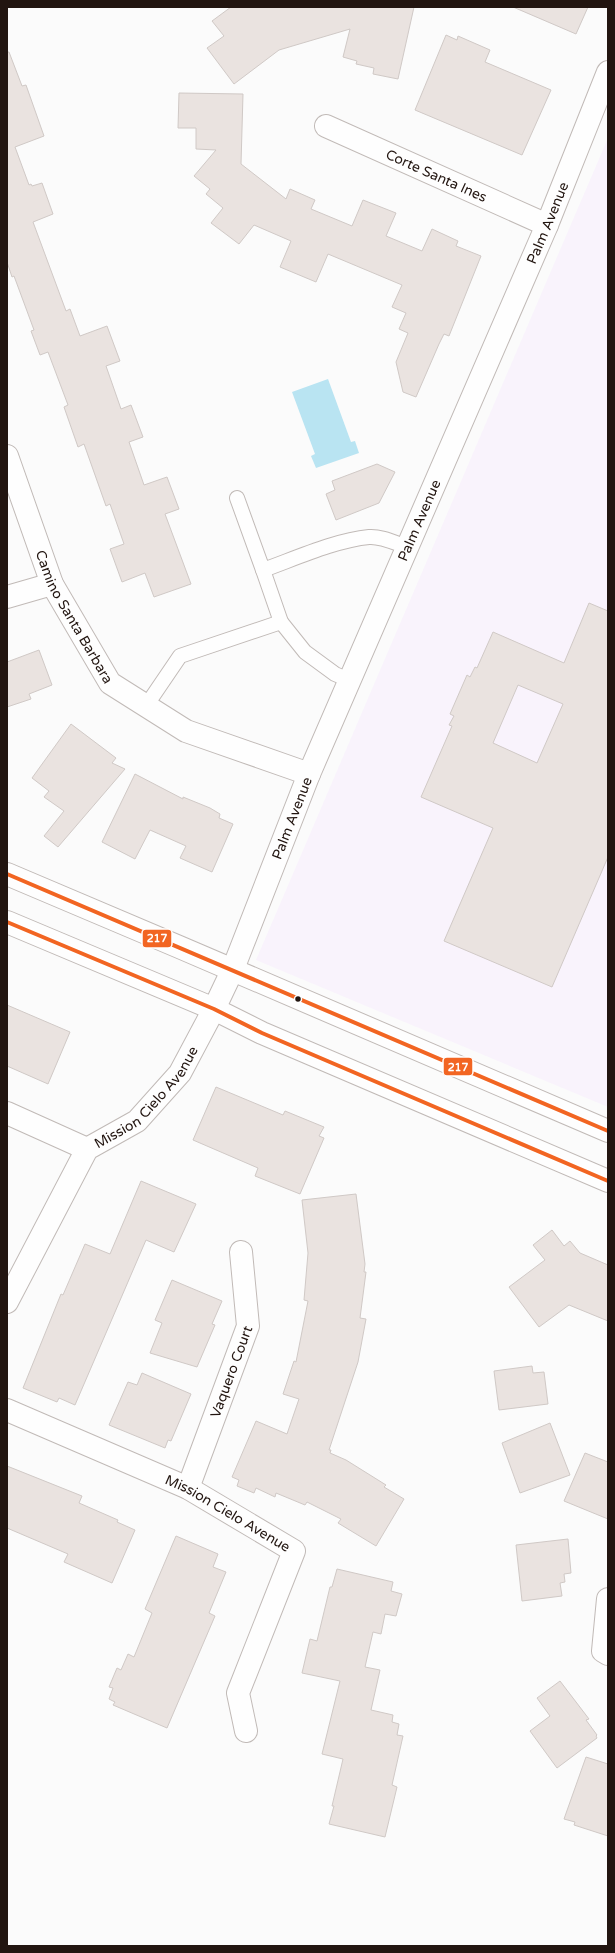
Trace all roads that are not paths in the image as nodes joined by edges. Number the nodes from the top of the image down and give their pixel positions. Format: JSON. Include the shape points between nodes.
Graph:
{"nodes":[{"id":1,"x":608,"y":72,"type":"edge"},
{"id":2,"x":326,"y":126,"type":"dead end"},
{"id":3,"x":547,"y":224,"type":"junction"},
{"id":4,"x":7,"y":456,"type":"edge"},
{"id":5,"x":236,"y":498,"type":"dead end"},
{"id":6,"x":407,"y":547,"type":"junction"},
{"id":7,"x":263,"y":570,"type":"junction"},
{"id":8,"x":52,"y":584,"type":"junction"},
{"id":9,"x":7,"y":597,"type":"edge"},
{"id":10,"x":281,"y":622,"type":"junction"},
{"id":11,"x":349,"y":680,"type":"junction"},
{"id":12,"x":146,"y":706,"type":"junction"},
{"id":13,"x":309,"y":774,"type":"junction"},
{"id":14,"x":7,"y":874,"type":"edge"},
{"id":15,"x":7,"y":922,"type":"edge"},
{"id":16,"x":233,"y":969,"type":"junction"},
{"id":17,"x":214,"y":1009,"type":"junction"},
{"id":18,"x":7,"y":1113,"type":"edge"},
{"id":19,"x":608,"y":1131,"type":"edge"},
{"id":20,"x":87,"y":1149,"type":"junction"},
{"id":21,"x":608,"y":1181,"type":"edge"},
{"id":22,"x":241,"y":1252,"type":"dead end"},
{"id":23,"x":7,"y":1302,"type":"edge"},
{"id":24,"x":7,"y":1410,"type":"edge"},
{"id":25,"x":188,"y":1488,"type":"junction"},
{"id":26,"x":608,"y":1600,"type":"edge"},
{"id":27,"x":608,"y":1654,"type":"edge"},
{"id":28,"x":246,"y":1731,"type":"dead end"}],
"edges":[{"from":1,"to":3,"type":"street","name":"Palm Avenue"},
{"from":2,"to":3,"type":"street","name":"Corte Santa Ines"},
{"from":3,"to":6,"type":"street","name":"Palm Avenue"},
{"from":4,"to":8,"type":"street","name":"Camino Santa Barbara"},
{"from":5,"to":7,"type":"lane"},
{"from":6,"to":7,"type":"lane","via":[[369,537],[342,543]]},
{"from":6,"to":11,"type":"street","name":"Palm Avenue"},
{"from":7,"to":10,"type":"lane"},
{"from":8,"to":9,"type":"street"},
{"from":8,"to":12,"type":"street","name":"Camino Santa Barbara","via":[[110,683]]},
{"from":10,"to":11,"type":"lane","via":[[305,652],[335,674]]},
{"from":10,"to":12,"type":"lane","via":[[180,656]]},
{"from":11,"to":13,"type":"street","name":"Palm Avenue"},
{"from":12,"to":13,"type":"street","name":"Camino Santa Barbara","via":[[186,731]]},
{"from":13,"to":16,"type":"street","name":"Palm Avenue"},
{"from":14,"to":16,"type":"street"},
{"from":15,"to":17,"type":"street"},
{"from":16,"to":17,"type":"street","name":"Mission Cielo Avenue"},
{"from":16,"to":19,"type":"street"},
{"from":17,"to":20,"type":"street","name":"Mission Cielo Avenue","via":[[180,1073],[137,1121]]},
{"from":17,"to":21,"type":"street","via":[[262,1033]]},
{"from":18,"to":20,"type":"street"},
{"from":20,"to":23,"type":"street","name":"Mission Cielo Avenue"},
{"from":22,"to":25,"type":"street","name":"Vaquero Court","via":[[248,1326]]},
{"from":24,"to":25,"type":"street","name":"Mission Cielo Avenue"},
{"from":25,"to":28,"type":"street","name":"Mission Cielo Avenue","via":[[294,1551],[238,1693]]},
{"from":26,"to":27,"type":"street","via":[[603,1651]]}]}
